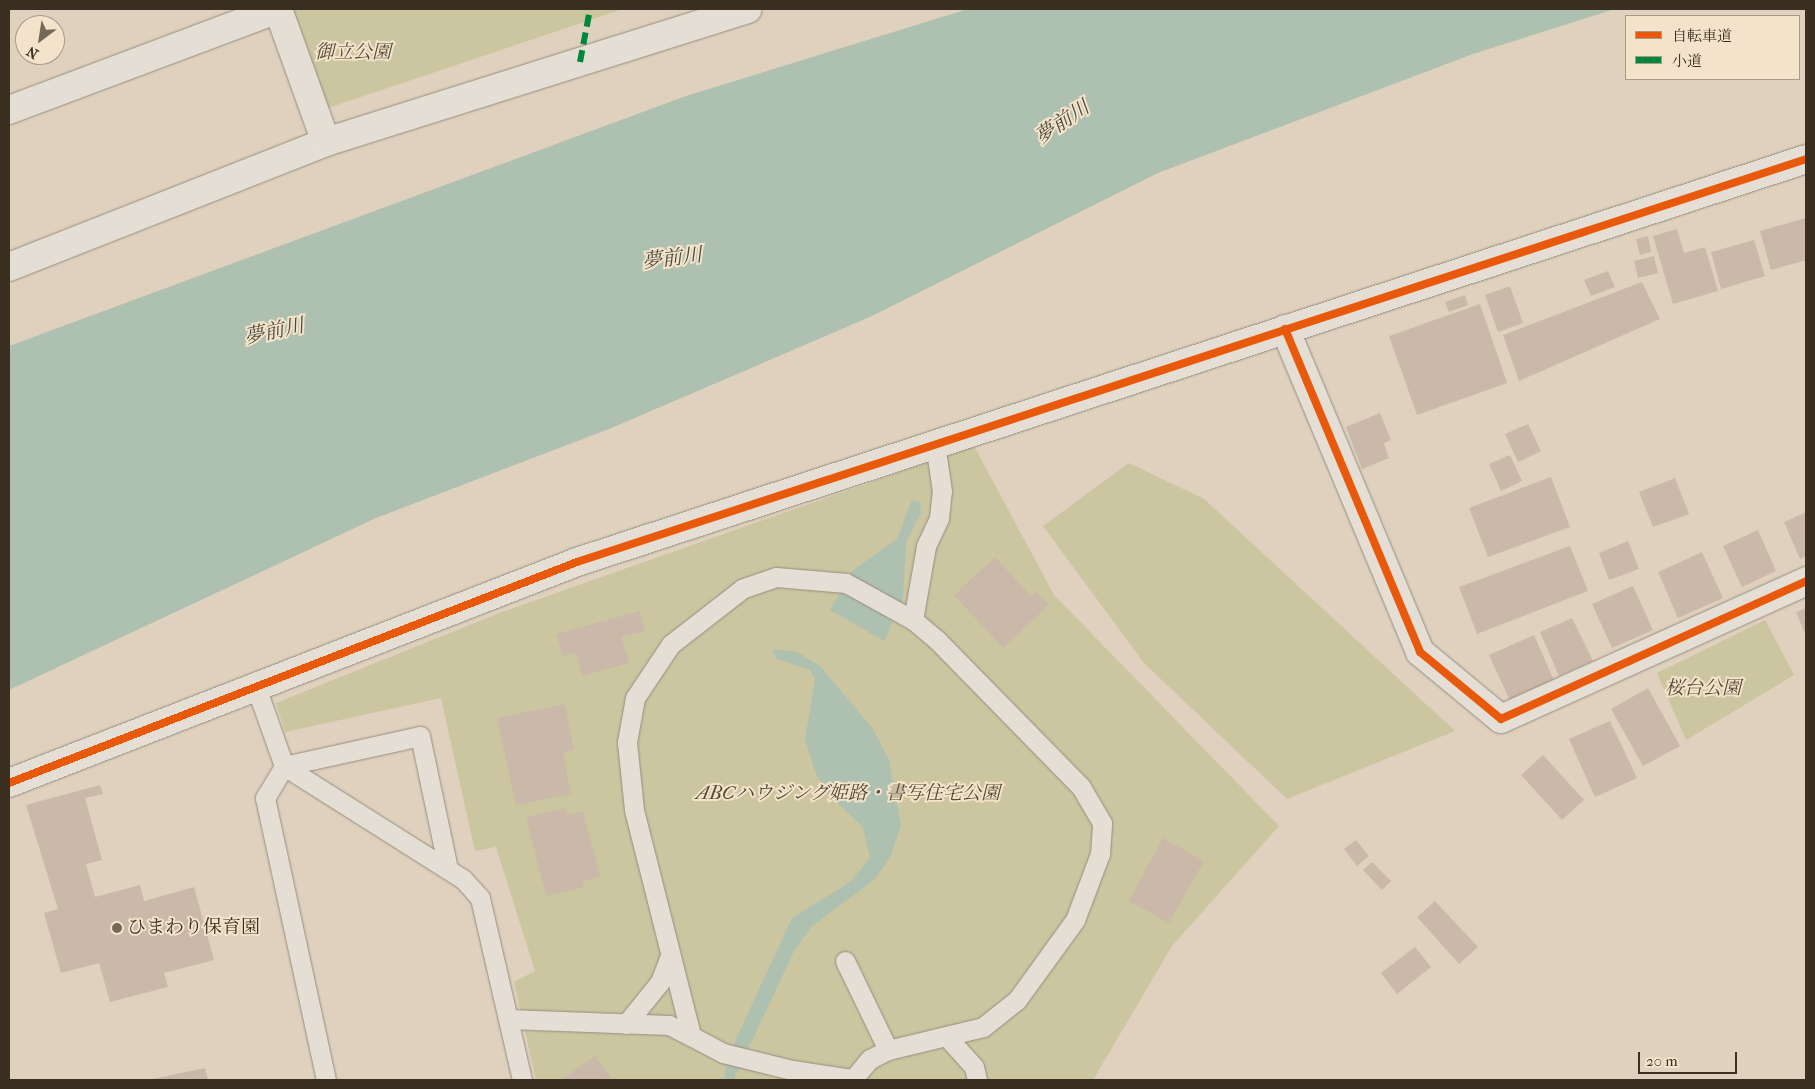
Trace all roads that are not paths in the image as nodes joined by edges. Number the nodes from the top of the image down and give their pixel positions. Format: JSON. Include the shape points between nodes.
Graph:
{"nodes":[{"id":1,"x":278,"y":9,"type":"edge"},
{"id":2,"x":748,"y":9,"type":"edge"},
{"id":3,"x":9,"y":110,"type":"edge"},
{"id":4,"x":326,"y":142,"type":"junction"},
{"id":5,"x":1806,"y":159,"type":"edge"},
{"id":6,"x":9,"y":266,"type":"edge"},
{"id":7,"x":1285,"y":328,"type":"junction"},
{"id":8,"x":935,"y":444,"type":"junction"},
{"id":9,"x":1806,"y":580,"type":"edge"},
{"id":10,"x":906,"y":617,"type":"junction"},
{"id":11,"x":256,"y":687,"type":"junction"},
{"id":12,"x":284,"y":766,"type":"junction"},
{"id":13,"x":9,"y":783,"type":"edge"},
{"id":14,"x":448,"y":870,"type":"junction"},
{"id":15,"x":670,"y":956,"type":"junction"},
{"id":16,"x":845,"y":961,"type":"dead end"},
{"id":17,"x":508,"y":1019,"type":"junction"},
{"id":18,"x":626,"y":1024,"type":"junction"},
{"id":19,"x":691,"y":1036,"type":"junction"},
{"id":20,"x":947,"y":1037,"type":"junction"},
{"id":21,"x":888,"y":1050,"type":"junction"},
{"id":22,"x":853,"y":1079,"type":"edge"},
{"id":23,"x":326,"y":1080,"type":"edge"},
{"id":24,"x":522,"y":1080,"type":"edge"},
{"id":25,"x":976,"y":1080,"type":"edge"}],
"edges":[{"from":1,"to":3,"type":"street"},
{"from":1,"to":4,"type":"street"},
{"from":2,"to":4,"type":"street"},
{"from":4,"to":6,"type":"street"},
{"from":5,"to":7,"type":"street"},
{"from":7,"to":8,"type":"street"},
{"from":7,"to":9,"type":"street","via":[[1420,652],[1500,719]]},
{"from":8,"to":10,"type":"lane","via":[[942,491],[939,518],[926,546]]},
{"from":8,"to":11,"type":"street","via":[[577,562]]},
{"from":10,"to":15,"type":"lane","via":[[846,583],[776,577],[742,589],[671,644],[635,698],[627,742],[634,810]]},
{"from":10,"to":20,"type":"lane","via":[[1081,787],[1102,823],[1100,854],[1091,884],[1051,955],[1017,1000],[990,1022]]},
{"from":11,"to":12,"type":"lane"},
{"from":11,"to":13,"type":"street"},
{"from":12,"to":14,"type":"lane"},
{"from":12,"to":14,"type":"lane","via":[[420,736]]},
{"from":12,"to":23,"type":"lane","via":[[265,798]]},
{"from":14,"to":17,"type":"lane","via":[[480,898]]},
{"from":15,"to":18,"type":"lane","via":[[660,982]]},
{"from":15,"to":19,"type":"lane"},
{"from":16,"to":21,"type":"lane"},
{"from":17,"to":18,"type":"lane"},
{"from":17,"to":24,"type":"lane"},
{"from":18,"to":19,"type":"lane","via":[[669,1025]]},
{"from":19,"to":22,"type":"lane","via":[[723,1053],[748,1060]]},
{"from":20,"to":21,"type":"lane"},
{"from":20,"to":25,"type":"lane","via":[[974,1067]]},
{"from":21,"to":22,"type":"lane","via":[[870,1059]]}]}
